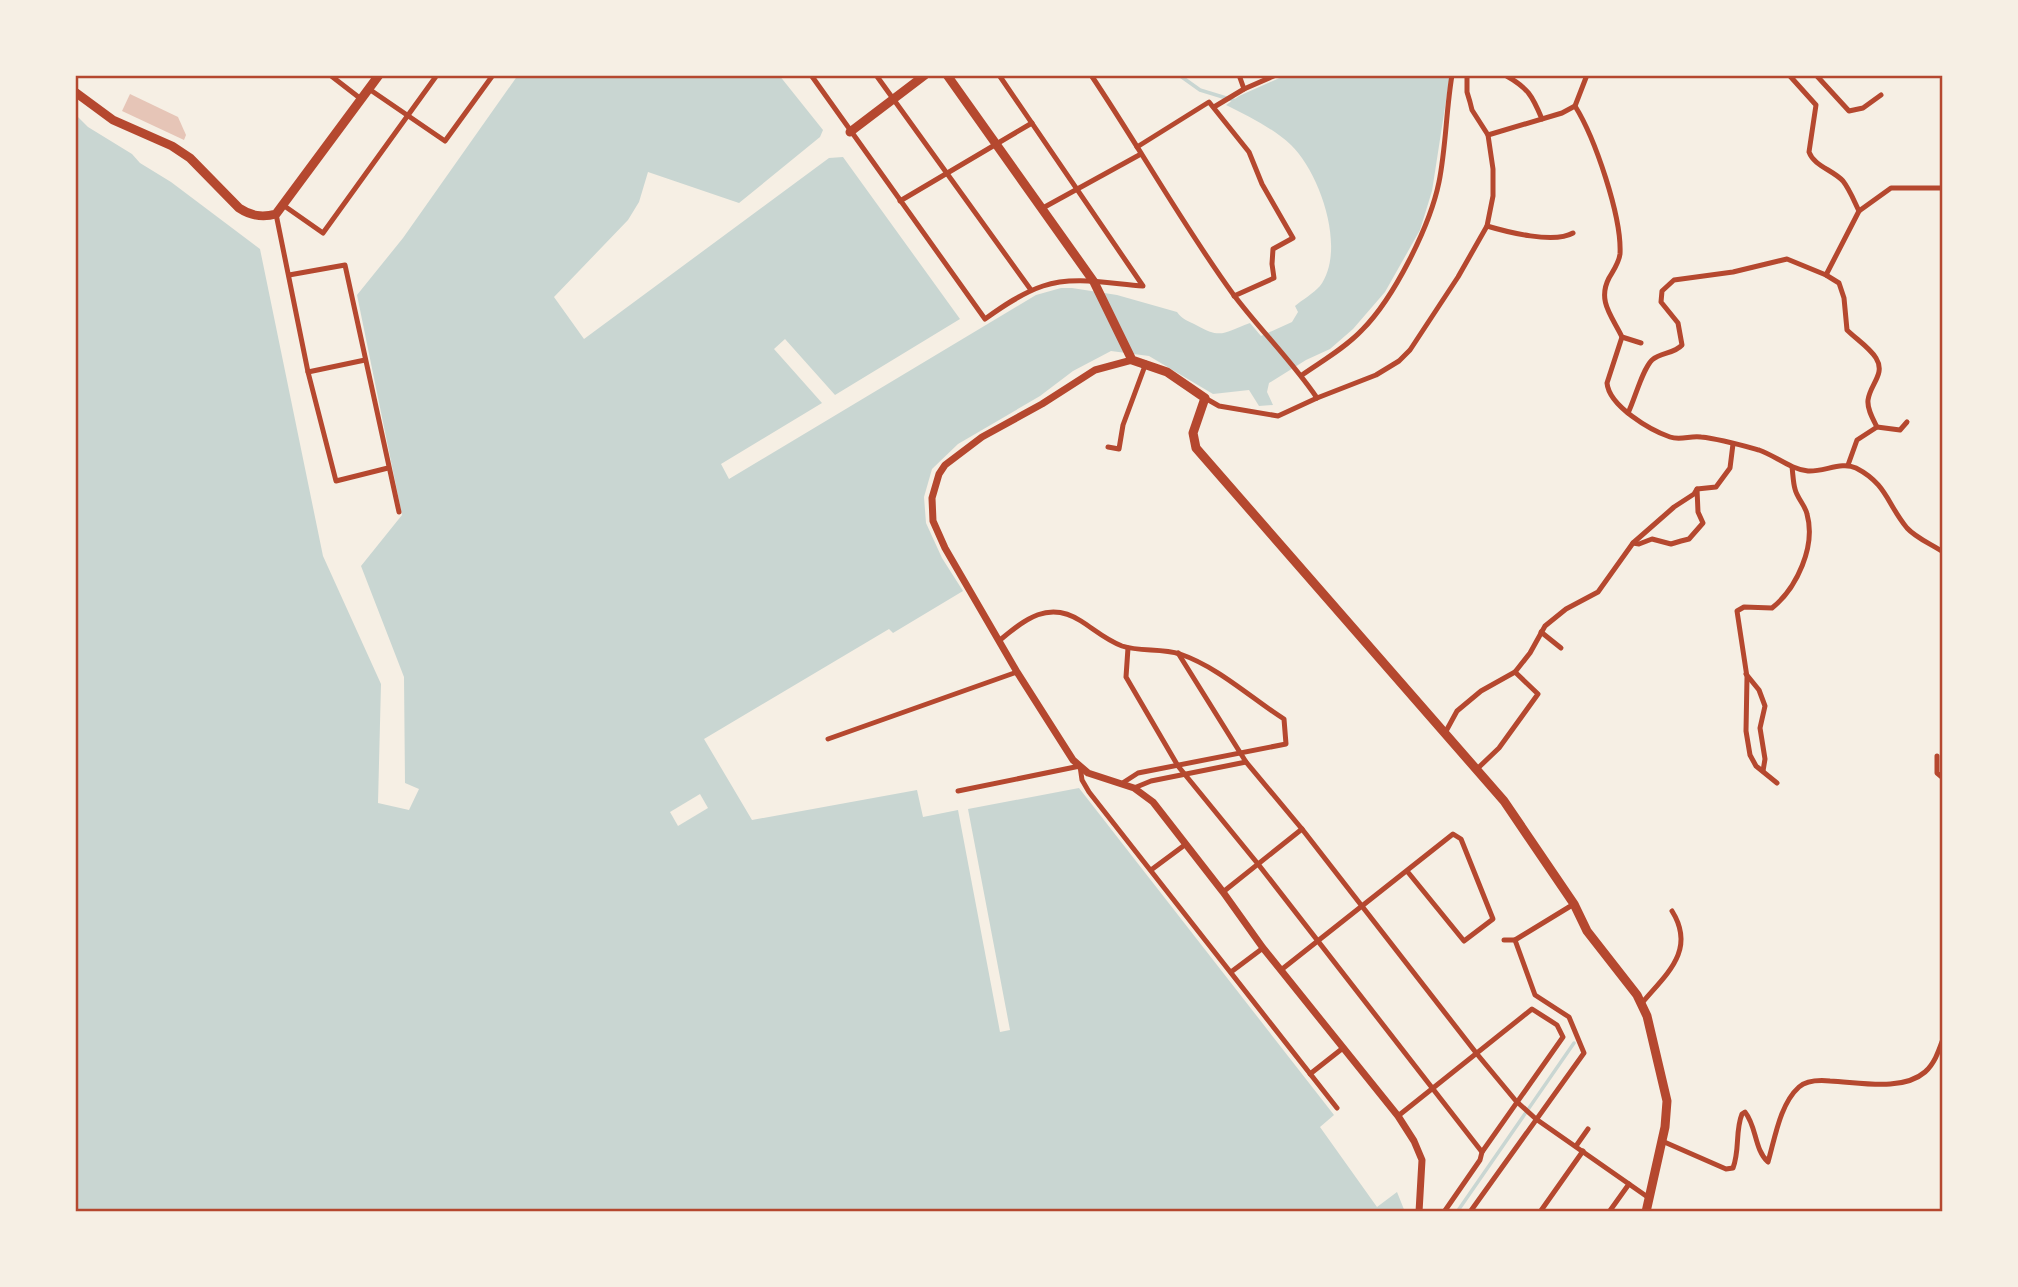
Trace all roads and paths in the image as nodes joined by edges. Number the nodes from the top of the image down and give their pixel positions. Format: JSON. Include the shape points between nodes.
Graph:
{"nodes":[{"id":1,"x":330,"y":75,"type":"edge"},
{"id":2,"x":379,"y":75,"type":"edge"},
{"id":3,"x":437,"y":75,"type":"edge"},
{"id":4,"x":493,"y":75,"type":"edge"},
{"id":5,"x":876,"y":75,"type":"edge"},
{"id":6,"x":925,"y":75,"type":"edge"},
{"id":7,"x":947,"y":75,"type":"edge"},
{"id":8,"x":999,"y":75,"type":"edge"},
{"id":9,"x":1091,"y":75,"type":"edge"},
{"id":10,"x":1239,"y":75,"type":"edge"},
{"id":11,"x":1276,"y":75,"type":"edge"},
{"id":12,"x":1452,"y":75,"type":"edge"},
{"id":13,"x":1467,"y":75,"type":"edge"},
{"id":14,"x":1505,"y":75,"type":"edge"},
{"id":15,"x":1587,"y":75,"type":"edge"},
{"id":16,"x":1789,"y":75,"type":"edge"},
{"id":17,"x":1816,"y":75,"type":"edge"},
{"id":18,"x":812,"y":76,"type":"edge"},
{"id":19,"x":369,"y":89,"type":"junction"},
{"id":20,"x":1244,"y":89,"type":"junction"},
{"id":21,"x":75,"y":92,"type":"edge"},
{"id":22,"x":1881,"y":95,"type":"dead end"},
{"id":23,"x":361,"y":99,"type":"junction"},
{"id":24,"x":893,"y":100,"type":"junction"},
{"id":25,"x":1576,"y":106,"type":"junction"},
{"id":26,"x":1214,"y":107,"type":"junction"},
{"id":27,"x":408,"y":116,"type":"junction"},
{"id":28,"x":1542,"y":120,"type":"junction"},
{"id":29,"x":1032,"y":123,"type":"junction"},
{"id":30,"x":850,"y":132,"type":"junction"},
{"id":31,"x":1488,"y":135,"type":"junction"},
{"id":32,"x":995,"y":144,"type":"junction"},
{"id":33,"x":1137,"y":147,"type":"junction"},
{"id":34,"x":1141,"y":154,"type":"junction"},
{"id":35,"x":946,"y":172,"type":"junction"},
{"id":36,"x":1076,"y":188,"type":"junction"},
{"id":37,"x":1943,"y":188,"type":"edge"},
{"id":38,"x":901,"y":201,"type":"junction"},
{"id":39,"x":283,"y":205,"type":"junction"},
{"id":40,"x":1041,"y":209,"type":"junction"},
{"id":41,"x":1859,"y":211,"type":"junction"},
{"id":42,"x":276,"y":215,"type":"junction"},
{"id":43,"x":1487,"y":226,"type":"junction"},
{"id":44,"x":1573,"y":233,"type":"dead end"},
{"id":45,"x":289,"y":275,"type":"junction"},
{"id":46,"x":1826,"y":275,"type":"junction"},
{"id":47,"x":1094,"y":282,"type":"junction"},
{"id":48,"x":1031,"y":290,"type":"junction"},
{"id":49,"x":1234,"y":296,"type":"junction"},
{"id":50,"x":1622,"y":337,"type":"junction"},
{"id":51,"x":1642,"y":343,"type":"dead end"},
{"id":52,"x":365,"y":360,"type":"junction"},
{"id":53,"x":1132,"y":360,"type":"junction"},
{"id":54,"x":1146,"y":363,"type":"junction"},
{"id":55,"x":308,"y":372,"type":"junction"},
{"id":56,"x":1301,"y":373,"type":"junction"},
{"id":57,"x":1205,"y":398,"type":"junction"},
{"id":58,"x":1317,"y":398,"type":"junction"},
{"id":59,"x":1628,"y":413,"type":"junction"},
{"id":60,"x":1907,"y":422,"type":"dead end"},
{"id":61,"x":1877,"y":427,"type":"junction"},
{"id":62,"x":1734,"y":444,"type":"junction"},
{"id":63,"x":1108,"y":447,"type":"dead end"},
{"id":64,"x":1848,"y":464,"type":"junction"},
{"id":65,"x":1792,"y":467,"type":"junction"},
{"id":66,"x":388,"y":468,"type":"junction"},
{"id":67,"x":1697,"y":489,"type":"junction"},
{"id":68,"x":399,"y":512,"type":"dead end"},
{"id":69,"x":1633,"y":543,"type":"junction"},
{"id":70,"x":1943,"y":551,"type":"edge"},
{"id":71,"x":1541,"y":632,"type":"junction"},
{"id":72,"x":1000,"y":640,"type":"junction"},
{"id":73,"x":1128,"y":648,"type":"junction"},
{"id":74,"x":1561,"y":648,"type":"dead end"},
{"id":75,"x":1178,"y":653,"type":"junction"},
{"id":76,"x":1017,"y":672,"type":"junction"},
{"id":77,"x":1515,"y":672,"type":"junction"},
{"id":78,"x":1746,"y":673,"type":"junction"},
{"id":79,"x":1445,"y":733,"type":"junction"},
{"id":80,"x":828,"y":739,"type":"dead end"},
{"id":81,"x":1240,"y":754,"type":"junction"},
{"id":82,"x":1937,"y":756,"type":"dead end"},
{"id":83,"x":1246,"y":762,"type":"junction"},
{"id":84,"x":1080,"y":766,"type":"junction"},
{"id":85,"x":1178,"y":766,"type":"junction"},
{"id":86,"x":1477,"y":769,"type":"junction"},
{"id":87,"x":1763,"y":771,"type":"junction"},
{"id":88,"x":1185,"y":774,"type":"junction"},
{"id":89,"x":1943,"y":778,"type":"edge"},
{"id":90,"x":1777,"y":783,"type":"dead end"},
{"id":91,"x":1121,"y":784,"type":"junction"},
{"id":92,"x":1134,"y":789,"type":"junction"},
{"id":93,"x":958,"y":791,"type":"dead end"},
{"id":94,"x":1302,"y":829,"type":"junction"},
{"id":95,"x":1186,"y":844,"type":"junction"},
{"id":96,"x":1258,"y":864,"type":"junction"},
{"id":97,"x":1151,"y":870,"type":"junction"},
{"id":98,"x":1407,"y":871,"type":"junction"},
{"id":99,"x":1223,"y":892,"type":"junction"},
{"id":100,"x":1574,"y":904,"type":"junction"},
{"id":101,"x":1362,"y":905,"type":"junction"},
{"id":102,"x":1672,"y":911,"type":"dead end"},
{"id":103,"x":1317,"y":942,"type":"junction"},
{"id":104,"x":1263,"y":948,"type":"junction"},
{"id":105,"x":1281,"y":970,"type":"junction"},
{"id":106,"x":1231,"y":972,"type":"junction"},
{"id":107,"x":1642,"y":1003,"type":"junction"},
{"id":108,"x":1943,"y":1038,"type":"edge"},
{"id":109,"x":1343,"y":1048,"type":"junction"},
{"id":110,"x":1477,"y":1054,"type":"junction"},
{"id":111,"x":1310,"y":1074,"type":"junction"},
{"id":112,"x":1432,"y":1089,"type":"junction"},
{"id":113,"x":1517,"y":1102,"type":"junction"},
{"id":114,"x":1336,"y":1108,"type":"dead end"},
{"id":115,"x":1398,"y":1116,"type":"junction"},
{"id":116,"x":1534,"y":1117,"type":"junction"},
{"id":117,"x":1588,"y":1129,"type":"dead end"},
{"id":118,"x":1662,"y":1141,"type":"junction"},
{"id":119,"x":1576,"y":1146,"type":"junction"},
{"id":120,"x":1583,"y":1151,"type":"junction"},
{"id":121,"x":1482,"y":1152,"type":"junction"},
{"id":122,"x":1629,"y":1184,"type":"junction"},
{"id":123,"x":1649,"y":1198,"type":"junction"},
{"id":124,"x":1419,"y":1212,"type":"edge"},
{"id":125,"x":1444,"y":1212,"type":"edge"},
{"id":126,"x":1470,"y":1212,"type":"edge"},
{"id":127,"x":1540,"y":1212,"type":"edge"},
{"id":128,"x":1609,"y":1212,"type":"edge"},
{"id":129,"x":1646,"y":1212,"type":"edge"}],
"edges":[{"from":1,"to":23,"type":"street"},
{"from":2,"to":19,"type":"main road"},
{"from":3,"to":27,"type":"street"},
{"from":4,"to":27,"type":"street","via":[[445,141]]},
{"from":5,"to":24,"type":"street"},
{"from":6,"to":24,"type":"main road"},
{"from":7,"to":32,"type":"main road"},
{"from":8,"to":29,"type":"street"},
{"from":9,"to":33,"type":"street"},
{"from":10,"to":20,"type":"street"},
{"from":11,"to":20,"type":"street"},
{"from":12,"to":56,"type":"street","via":[[1439,183],[1415,246],[1363,329]]},
{"from":13,"to":31,"type":"street","via":[[1472,110]]},
{"from":14,"to":28,"type":"street","via":[[1531,94]]},
{"from":15,"to":25,"type":"street"},
{"from":16,"to":41,"type":"street","via":[[1816,105],[1811,158],[1842,180]]},
{"from":17,"to":22,"type":"street","via":[[1849,111],[1863,108]]},
{"from":18,"to":30,"type":"street"},
{"from":19,"to":23,"type":"main road"},
{"from":19,"to":27,"type":"street"},
{"from":20,"to":26,"type":"street"},
{"from":21,"to":42,"type":"main road","via":[[113,120],[190,158],[248,214]]},
{"from":23,"to":39,"type":"main road"},
{"from":24,"to":30,"type":"main road"},
{"from":24,"to":35,"type":"street"},
{"from":25,"to":28,"type":"street"},
{"from":25,"to":50,"type":"street","via":[[1617,215],[1619,260],[1603,298]]},
{"from":26,"to":33,"type":"street","via":[[1209,102]]},
{"from":26,"to":49,"type":"street","via":[[1249,152],[1293,238],[1273,249],[1274,278]]},
{"from":27,"to":39,"type":"street","via":[[323,233]]},
{"from":28,"to":31,"type":"street"},
{"from":29,"to":32,"type":"street"},
{"from":29,"to":36,"type":"street"},
{"from":30,"to":38,"type":"street"},
{"from":31,"to":43,"type":"street","via":[[1493,196]]},
{"from":32,"to":35,"type":"street"},
{"from":32,"to":40,"type":"main road"},
{"from":33,"to":34,"type":"street"},
{"from":34,"to":36,"type":"street"},
{"from":34,"to":49,"type":"street"},
{"from":35,"to":38,"type":"street"},
{"from":35,"to":48,"type":"street"},
{"from":36,"to":40,"type":"street"},
{"from":36,"to":47,"type":"street","via":[[1143,286]]},
{"from":37,"to":41,"type":"street","via":[[1891,188]]},
{"from":38,"to":48,"type":"street","via":[[985,319]]},
{"from":39,"to":42,"type":"main road"},
{"from":40,"to":47,"type":"main road"},
{"from":41,"to":46,"type":"street"},
{"from":42,"to":45,"type":"street"},
{"from":43,"to":44,"type":"street","via":[[1533,236],[1567,237]]},
{"from":43,"to":58,"type":"street","via":[[1458,278],[1404,356],[1377,375]]},
{"from":45,"to":52,"type":"street","via":[[345,265]]},
{"from":45,"to":55,"type":"street"},
{"from":46,"to":59,"type":"street","via":[[1787,259],[1674,281],[1662,291],[1661,302],[1678,323],[1682,345],[1647,366]]},
{"from":46,"to":61,"type":"street","via":[[1841,286],[1847,330],[1878,360],[1880,373],[1868,398]]},
{"from":47,"to":48,"type":"street","via":[[1046,284]]},
{"from":47,"to":53,"type":"main road"},
{"from":49,"to":56,"type":"street"},
{"from":50,"to":51,"type":"street"},
{"from":50,"to":59,"type":"street","via":[[1607,383],[1610,395]]},
{"from":52,"to":55,"type":"street"},
{"from":52,"to":66,"type":"street"},
{"from":53,"to":54,"type":"main road"},
{"from":53,"to":72,"type":"street","via":[[1095,370],[982,437],[954,456],[939,474],[932,498],[933,521]]},
{"from":54,"to":57,"type":"main road"},
{"from":54,"to":63,"type":"street","via":[[1119,449]]},
{"from":55,"to":66,"type":"street","via":[[336,481]]},
{"from":56,"to":58,"type":"street"},
{"from":57,"to":58,"type":"street","via":[[1219,406],[1278,416]]},
{"from":57,"to":79,"type":"main road","via":[[1193,433],[1196,448]]},
{"from":59,"to":62,"type":"street","via":[[1671,438],[1698,436]]},
{"from":60,"to":61,"type":"street","via":[[1900,430]]},
{"from":61,"to":64,"type":"street","via":[[1857,440]]},
{"from":62,"to":65,"type":"street"},
{"from":62,"to":67,"type":"street","via":[[1730,468],[1716,487]]},
{"from":64,"to":65,"type":"street","via":[[1809,471]]},
{"from":64,"to":70,"type":"street","via":[[1881,486],[1908,529]]},
{"from":65,"to":78,"type":"street","via":[[1795,490],[1809,518],[1808,545],[1800,571],[1783,599],[1772,608],[1737,611]]},
{"from":66,"to":68,"type":"street"},
{"from":67,"to":69,"type":"street"},
{"from":67,"to":69,"type":"street","via":[[1703,523],[1689,539],[1671,544],[1652,539]]},
{"from":69,"to":71,"type":"street","via":[[1598,592],[1566,609]]},
{"from":71,"to":74,"type":"street"},
{"from":71,"to":77,"type":"street"},
{"from":72,"to":73,"type":"street","via":[[1040,612],[1052,612],[1078,619]]},
{"from":72,"to":76,"type":"street"},
{"from":73,"to":75,"type":"street"},
{"from":73,"to":85,"type":"street","via":[[1126,677]]},
{"from":75,"to":81,"type":"street"},
{"from":75,"to":81,"type":"street","via":[[1201,663],[1284,719],[1286,744]]},
{"from":76,"to":80,"type":"street"},
{"from":76,"to":84,"type":"street"},
{"from":77,"to":79,"type":"street","via":[[1457,711]]},
{"from":77,"to":86,"type":"street","via":[[1538,694],[1499,748]]},
{"from":78,"to":87,"type":"street","via":[[1750,755]]},
{"from":78,"to":87,"type":"street","via":[[1765,706],[1759,728]]},
{"from":79,"to":86,"type":"main road"},
{"from":81,"to":83,"type":"street"},
{"from":81,"to":85,"type":"street"},
{"from":82,"to":89,"type":"street","via":[[1937,773]]},
{"from":83,"to":88,"type":"street"},
{"from":83,"to":94,"type":"street"},
{"from":84,"to":91,"type":"street"},
{"from":84,"to":93,"type":"street"},
{"from":84,"to":97,"type":"street","via":[[1088,792]]},
{"from":85,"to":88,"type":"street"},
{"from":85,"to":91,"type":"street","via":[[1138,773]]},
{"from":86,"to":100,"type":"main road","via":[[1504,800]]},
{"from":87,"to":90,"type":"street"},
{"from":88,"to":92,"type":"street"},
{"from":88,"to":96,"type":"street"},
{"from":91,"to":92,"type":"street"},
{"from":92,"to":95,"type":"street","via":[[1153,803]]},
{"from":94,"to":96,"type":"street"},
{"from":94,"to":101,"type":"street"},
{"from":95,"to":97,"type":"street"},
{"from":95,"to":99,"type":"street"},
{"from":96,"to":99,"type":"street"},
{"from":96,"to":103,"type":"street"},
{"from":97,"to":106,"type":"street"},
{"from":98,"to":98,"type":"street","via":[[1464,941],[1493,919],[1461,839],[1453,834]]},
{"from":98,"to":101,"type":"street"},
{"from":99,"to":104,"type":"street"},
{"from":100,"to":107,"type":"main road","via":[[1594,940]]},
{"from":100,"to":116,"type":"street","via":[[1510,940],[1535,995],[1569,1017],[1584,1053]]},
{"from":101,"to":103,"type":"street"},
{"from":101,"to":110,"type":"street"},
{"from":102,"to":107,"type":"street","via":[[1677,919],[1679,958]]},
{"from":103,"to":105,"type":"street"},
{"from":103,"to":112,"type":"street"},
{"from":104,"to":105,"type":"street"},
{"from":104,"to":106,"type":"street"},
{"from":105,"to":109,"type":"street"},
{"from":106,"to":111,"type":"street"},
{"from":107,"to":118,"type":"main road","via":[[1667,1101]]},
{"from":108,"to":118,"type":"street","via":[[1934,1061],[1914,1079],[1810,1081],[1800,1087],[1786,1108],[1768,1161],[1759,1151],[1745,1112],[1738,1124],[1733,1168]]},
{"from":109,"to":111,"type":"street"},
{"from":109,"to":115,"type":"street"},
{"from":110,"to":112,"type":"street"},
{"from":110,"to":113,"type":"street"},
{"from":110,"to":113,"type":"street","via":[[1532,1009],[1557,1025],[1563,1037]]},
{"from":111,"to":114,"type":"street"},
{"from":112,"to":115,"type":"street"},
{"from":112,"to":121,"type":"street"},
{"from":113,"to":116,"type":"street"},
{"from":113,"to":121,"type":"street"},
{"from":115,"to":124,"type":"street","via":[[1422,1160]]},
{"from":116,"to":119,"type":"street"},
{"from":116,"to":126,"type":"street"},
{"from":117,"to":119,"type":"street"},
{"from":118,"to":123,"type":"main road"},
{"from":119,"to":120,"type":"street"},
{"from":120,"to":122,"type":"street"},
{"from":120,"to":127,"type":"street"},
{"from":121,"to":125,"type":"street"},
{"from":122,"to":123,"type":"street"},
{"from":122,"to":128,"type":"street"},
{"from":123,"to":129,"type":"main road"}]}
